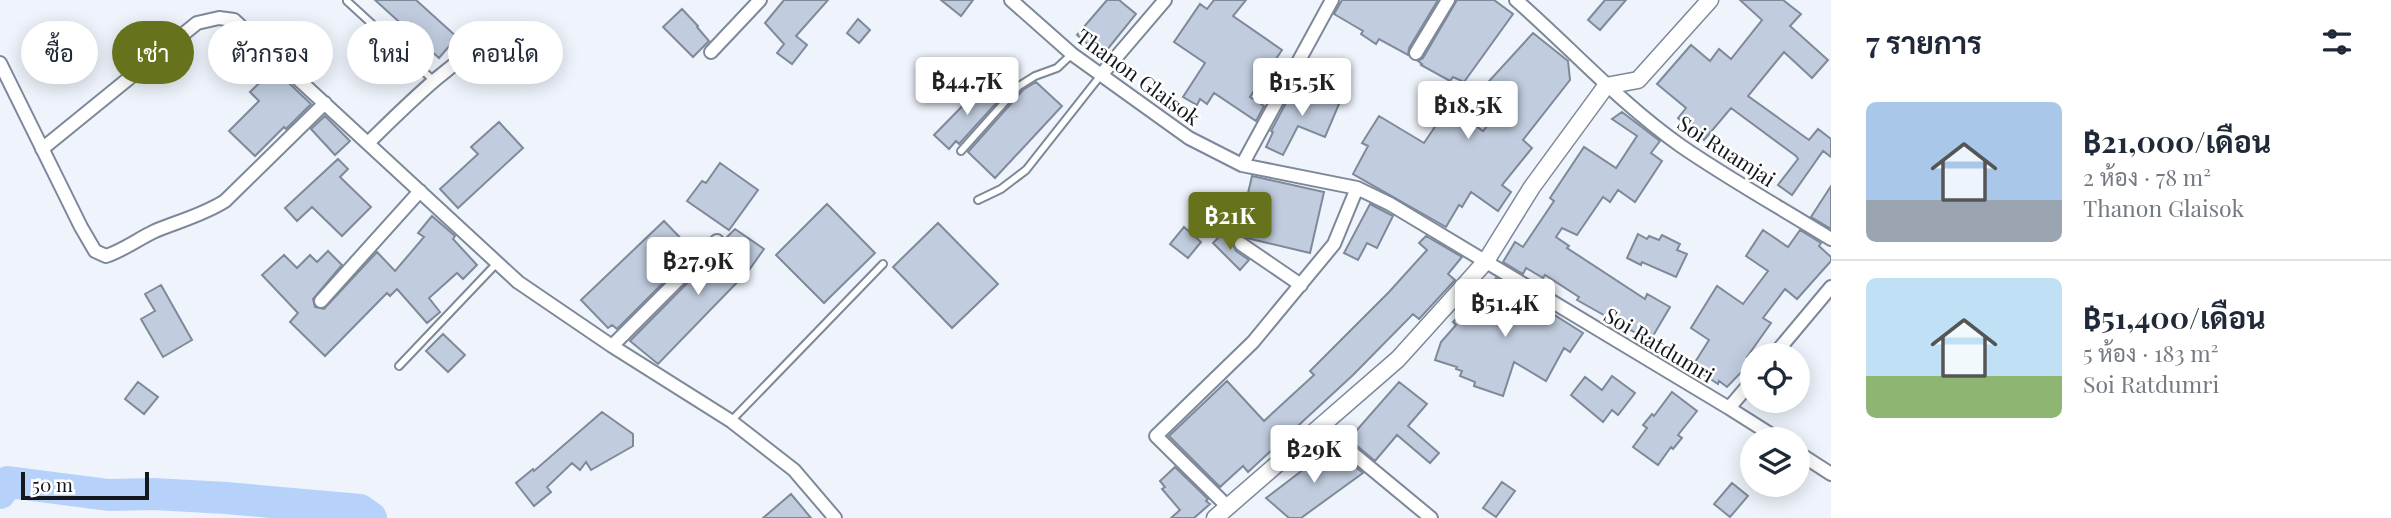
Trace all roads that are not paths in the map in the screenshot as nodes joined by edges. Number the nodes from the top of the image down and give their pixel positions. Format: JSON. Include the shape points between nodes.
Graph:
{"nodes":[{"id":1,"x":760,"y":0,"type":"edge"},
{"id":2,"x":1011,"y":0,"type":"edge"},
{"id":3,"x":1165,"y":0,"type":"edge"},
{"id":4,"x":1332,"y":0,"type":"edge"},
{"id":5,"x":1448,"y":0,"type":"edge"},
{"id":6,"x":1516,"y":0,"type":"edge"},
{"id":7,"x":1710,"y":0,"type":"edge"},
{"id":8,"x":346,"y":1,"type":"edge"},
{"id":9,"x":368,"y":21,"type":"edge"},
{"id":10,"x":712,"y":52,"type":"dead end"},
{"id":11,"x":1416,"y":53,"type":"dead end"},
{"id":12,"x":1072,"y":54,"type":"junction"},
{"id":13,"x":0,"y":63,"type":"edge"},
{"id":14,"x":1101,"y":75,"type":"junction"},
{"id":15,"x":429,"y":84,"type":"edge"},
{"id":16,"x":1606,"y":86,"type":"junction"},
{"id":17,"x":325,"y":103,"type":"junction"},
{"id":18,"x":368,"y":143,"type":"junction"},
{"id":19,"x":42,"y":149,"type":"junction"},
{"id":20,"x":961,"y":151,"type":"dead end"},
{"id":21,"x":1242,"y":165,"type":"junction"},
{"id":22,"x":1357,"y":188,"type":"junction"},
{"id":23,"x":420,"y":191,"type":"junction"},
{"id":24,"x":978,"y":200,"type":"dead end"},
{"id":25,"x":1831,"y":239,"type":"edge"},
{"id":26,"x":717,"y":241,"type":"dead end"},
{"id":27,"x":1241,"y":244,"type":"dead end"},
{"id":28,"x":1486,"y":261,"type":"junction"},
{"id":29,"x":497,"y":263,"type":"junction"},
{"id":30,"x":883,"y":264,"type":"dead end"},
{"id":31,"x":1301,"y":285,"type":"junction"},
{"id":32,"x":1831,"y":287,"type":"edge"},
{"id":33,"x":321,"y":301,"type":"dead end"},
{"id":34,"x":1784,"y":343,"type":"edge"},
{"id":35,"x":612,"y":346,"type":"junction"},
{"id":36,"x":399,"y":366,"type":"dead end"},
{"id":37,"x":1740,"y":395,"type":"edge"},
{"id":38,"x":1729,"y":408,"type":"junction"},
{"id":39,"x":731,"y":421,"type":"junction"},
{"id":40,"x":1321,"y":427,"type":"junction"},
{"id":41,"x":1759,"y":427,"type":"edge"},
{"id":42,"x":1810,"y":460,"type":"edge"},
{"id":43,"x":1831,"y":474,"type":"edge"},
{"id":44,"x":1228,"y":507,"type":"junction"},
{"id":45,"x":835,"y":518,"type":"edge"},
{"id":46,"x":1215,"y":518,"type":"edge"},
{"id":47,"x":1431,"y":518,"type":"edge"}],
"edges":[{"from":1,"to":10,"type":"street"},
{"from":2,"to":12,"type":"street","name":"Thanon Glaisok"},
{"from":3,"to":14,"type":"street"},
{"from":4,"to":21,"type":"street"},
{"from":5,"to":11,"type":"street"},
{"from":6,"to":16,"type":"street","name":"Soi Ruamjai"},
{"from":7,"to":16,"type":"street","via":[[1638,80]]},
{"from":8,"to":9,"type":"lane"},
{"from":12,"to":14,"type":"street","name":"Thanon Glaisok"},
{"from":12,"to":20,"type":"lane","via":[[1056,68],[1019,86]]},
{"from":13,"to":19,"type":"street"},
{"from":14,"to":21,"type":"street","name":"Thanon Glaisok","via":[[1189,138]]},
{"from":14,"to":24,"type":"lane","via":[[1026,170]]},
{"from":15,"to":18,"type":"street"},
{"from":16,"to":25,"type":"street","name":"Soi Ruamjai","via":[[1681,146]]},
{"from":16,"to":28,"type":"street","via":[[1532,187]]},
{"from":17,"to":18,"type":"street"},
{"from":17,"to":19,"type":"street","via":[[234,20],[219,18],[197,23]]},
{"from":17,"to":19,"type":"street","via":[[225,201],[106,256],[95,251]]},
{"from":18,"to":23,"type":"street"},
{"from":21,"to":22,"type":"street","name":"Thanon Glaisok"},
{"from":22,"to":28,"type":"street","name":"Thanon Glaisok"},
{"from":22,"to":31,"type":"street","via":[[1335,244]]},
{"from":23,"to":29,"type":"street"},
{"from":23,"to":33,"type":"street"},
{"from":26,"to":35,"type":"street"},
{"from":27,"to":31,"type":"street"},
{"from":28,"to":38,"type":"street","name":"Soi Ratdumri"},
{"from":28,"to":40,"type":"street","via":[[1398,359]]},
{"from":29,"to":35,"type":"street","via":[[527,289]]},
{"from":29,"to":36,"type":"lane"},
{"from":30,"to":39,"type":"lane"},
{"from":31,"to":44,"type":"street","via":[[1253,342],[1156,436]]},
{"from":32,"to":34,"type":"street"},
{"from":35,"to":39,"type":"street"},
{"from":37,"to":38,"type":"street"},
{"from":38,"to":41,"type":"street","name":"Soi Ratdumri"},
{"from":39,"to":45,"type":"street","via":[[794,470]]},
{"from":40,"to":44,"type":"street"},
{"from":40,"to":47,"type":"street"},
{"from":42,"to":43,"type":"street"},
{"from":44,"to":46,"type":"street"}]}
